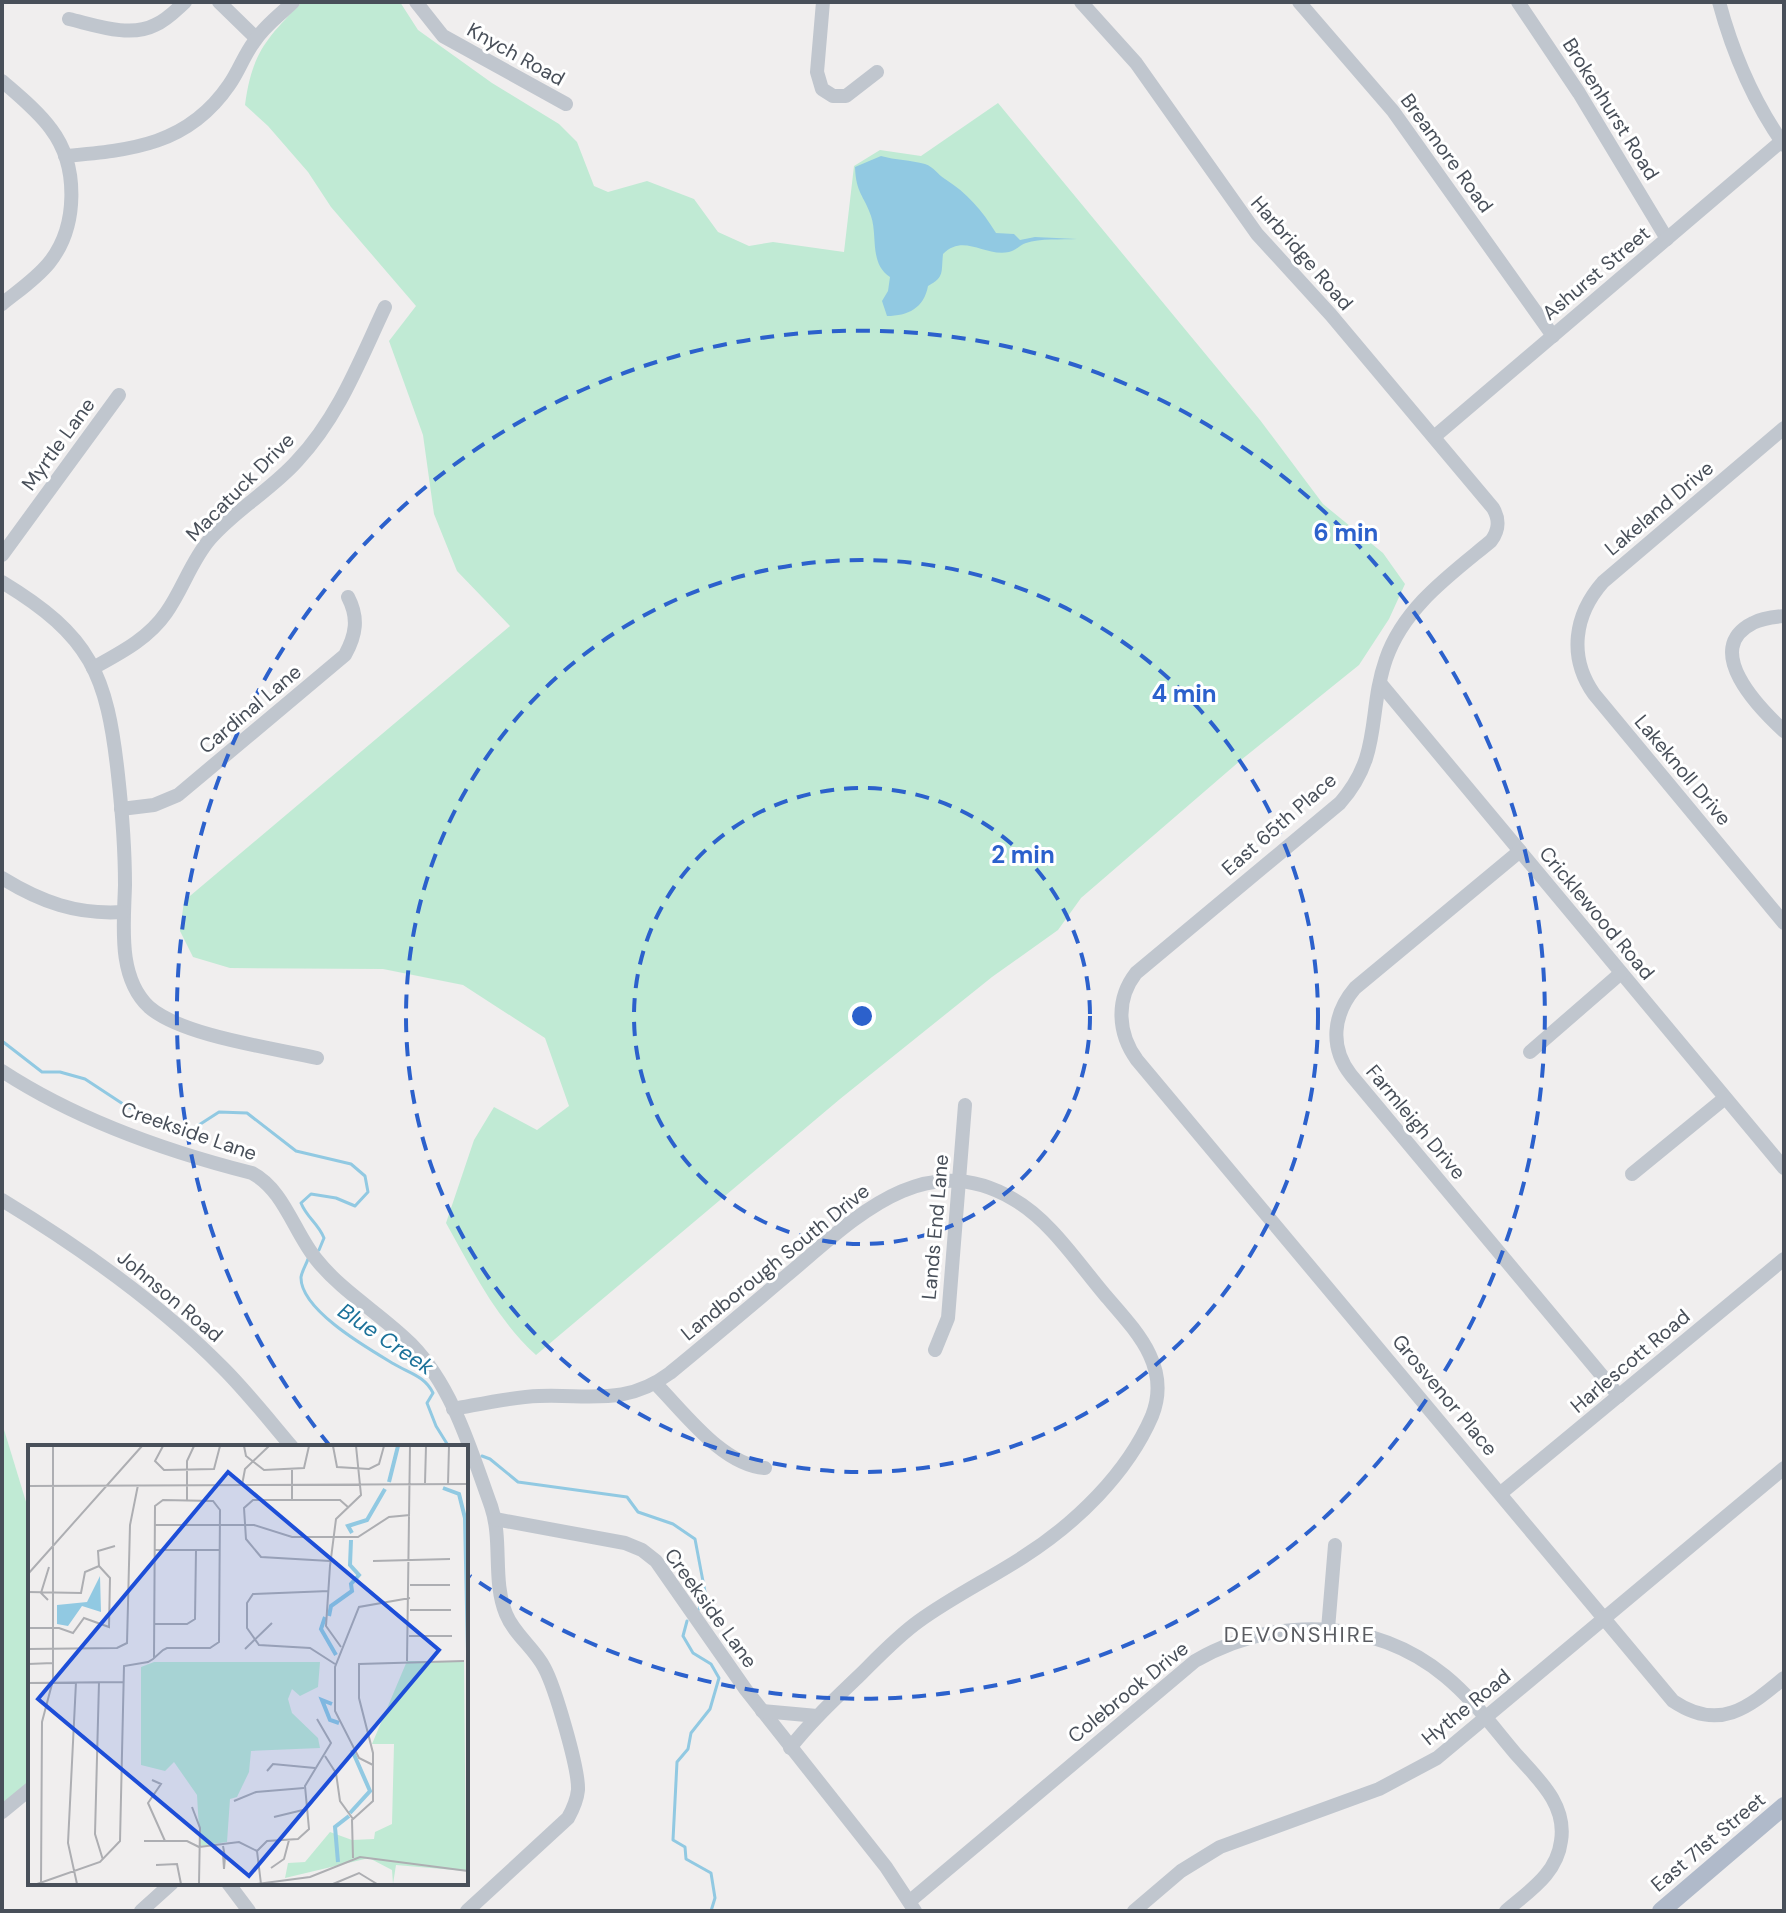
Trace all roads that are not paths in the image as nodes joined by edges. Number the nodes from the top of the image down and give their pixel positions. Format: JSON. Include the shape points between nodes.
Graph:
{"nodes":[{"id":1,"x":185,"y":2,"type":"edge"},
{"id":2,"x":219,"y":2,"type":"edge"},
{"id":3,"x":293,"y":2,"type":"edge"},
{"id":4,"x":416,"y":2,"type":"edge"},
{"id":5,"x":823,"y":2,"type":"edge"},
{"id":6,"x":1081,"y":2,"type":"edge"},
{"id":7,"x":1299,"y":2,"type":"edge"},
{"id":8,"x":1518,"y":2,"type":"edge"},
{"id":9,"x":1719,"y":2,"type":"edge"},
{"id":10,"x":69,"y":19,"type":"dead end"},
{"id":11,"x":256,"y":38,"type":"junction"},
{"id":12,"x":877,"y":72,"type":"dead end"},
{"id":13,"x":2,"y":81,"type":"edge"},
{"id":14,"x":566,"y":104,"type":"dead end"},
{"id":15,"x":1783,"y":142,"type":"edge"},
{"id":16,"x":65,"y":156,"type":"junction"},
{"id":17,"x":1667,"y":239,"type":"junction"},
{"id":18,"x":2,"y":304,"type":"edge"},
{"id":19,"x":385,"y":307,"type":"dead end"},
{"id":20,"x":1553,"y":336,"type":"junction"},
{"id":21,"x":119,"y":395,"type":"dead end"},
{"id":22,"x":1784,"y":428,"type":"edge"},
{"id":23,"x":1434,"y":437,"type":"junction"},
{"id":24,"x":1498,"y":525,"type":"joint"},
{"id":25,"x":2,"y":555,"type":"edge"},
{"id":26,"x":2,"y":582,"type":"edge"},
{"id":27,"x":348,"y":597,"type":"dead end"},
{"id":28,"x":1784,"y":616,"type":"edge"},
{"id":29,"x":1578,"y":631,"type":"joint"},
{"id":30,"x":93,"y":668,"type":"junction"},
{"id":31,"x":1380,"y":683,"type":"junction"},
{"id":32,"x":1784,"y":731,"type":"edge"},
{"id":33,"x":121,"y":809,"type":"junction"},
{"id":34,"x":1520,"y":851,"type":"junction"},
{"id":35,"x":2,"y":878,"type":"edge"},
{"id":36,"x":123,"y":912,"type":"junction"},
{"id":37,"x":1784,"y":923,"type":"edge"},
{"id":38,"x":1621,"y":973,"type":"junction"},
{"id":39,"x":1122,"y":1011,"type":"joint"},
{"id":40,"x":1530,"y":1052,"type":"dead end"},
{"id":41,"x":317,"y":1058,"type":"dead end"},
{"id":42,"x":2,"y":1071,"type":"edge"},
{"id":43,"x":1725,"y":1098,"type":"junction"},
{"id":44,"x":965,"y":1105,"type":"dead end"},
{"id":45,"x":1784,"y":1168,"type":"edge"},
{"id":46,"x":1632,"y":1174,"type":"dead end"},
{"id":47,"x":960,"y":1181,"type":"junction"},
{"id":48,"x":2,"y":1200,"type":"edge"},
{"id":49,"x":1784,"y":1259,"type":"edge"},
{"id":50,"x":935,"y":1350,"type":"dead end"},
{"id":51,"x":655,"y":1383,"type":"junction"},
{"id":52,"x":1619,"y":1396,"type":"junction"},
{"id":53,"x":453,"y":1409,"type":"junction"},
{"id":54,"x":290,"y":1445,"type":"edge"},
{"id":55,"x":467,"y":1445,"type":"edge"},
{"id":56,"x":468,"y":1448,"type":"edge"},
{"id":57,"x":765,"y":1468,"type":"dead end"},
{"id":58,"x":1784,"y":1468,"type":"edge"},
{"id":59,"x":1501,"y":1493,"type":"junction"},
{"id":60,"x":495,"y":1519,"type":"junction"},
{"id":61,"x":1335,"y":1545,"type":"dead end"},
{"id":62,"x":1605,"y":1617,"type":"junction"},
{"id":63,"x":1328,"y":1629,"type":"junction"},
{"id":64,"x":1784,"y":1678,"type":"edge"},
{"id":65,"x":762,"y":1711,"type":"junction"},
{"id":66,"x":817,"y":1716,"type":"junction"},
{"id":67,"x":1486,"y":1718,"type":"junction"},
{"id":68,"x":790,"y":1748,"type":"junction"},
{"id":69,"x":28,"y":1791,"type":"edge"},
{"id":70,"x":1784,"y":1806,"type":"edge"},
{"id":71,"x":2,"y":1812,"type":"edge"},
{"id":72,"x":170,"y":1885,"type":"edge"},
{"id":73,"x":230,"y":1885,"type":"edge"},
{"id":74,"x":912,"y":1906,"type":"edge"},
{"id":75,"x":469,"y":1910,"type":"edge"},
{"id":76,"x":141,"y":1911,"type":"edge"},
{"id":77,"x":249,"y":1911,"type":"edge"},
{"id":78,"x":1134,"y":1911,"type":"edge"},
{"id":79,"x":1506,"y":1911,"type":"edge"},
{"id":80,"x":1661,"y":1911,"type":"edge"}],
"edges":[{"from":1,"to":10,"type":"street","via":[[162,22],[142,30]]},
{"from":2,"to":11,"type":"street"},
{"from":3,"to":11,"type":"street"},
{"from":4,"to":14,"type":"street","name":"Knych Road","via":[[443,36]]},
{"from":5,"to":12,"type":"street","via":[[817,72],[822,89],[846,96]]},
{"from":6,"to":23,"type":"street","name":"Harbridge Road","via":[[1136,63],[1257,234]]},
{"from":7,"to":20,"type":"street","name":"Breamore Road","via":[[1393,111]]},
{"from":8,"to":17,"type":"street","name":"Brokenhurst Road"},
{"from":9,"to":15,"type":"street","via":[[1742,73]]},
{"from":11,"to":16,"type":"street","via":[[220,98],[174,135],[135,149]]},
{"from":13,"to":16,"type":"street","via":[[52,129]]},
{"from":15,"to":17,"type":"street","name":"Ashurst Street"},
{"from":16,"to":18,"type":"street","via":[[71,195],[64,237],[43,270]]},
{"from":17,"to":20,"type":"street","name":"Ashurst Street"},
{"from":19,"to":30,"type":"street","name":"Macatuck Drive","via":[[353,380],[313,443],[212,537],[151,630]]},
{"from":20,"to":23,"type":"street","name":"Ashurst Street"},
{"from":21,"to":25,"type":"street","name":"Myrtle Lane"},
{"from":22,"to":29,"type":"street","name":"Lakeland Drive","via":[[1603,582],[1587,602]]},
{"from":23,"to":24,"type":"street","name":"Harbridge Road","via":[[1493,508]]},
{"from":24,"to":31,"type":"street","name":"East 65th Place","via":[[1491,541],[1414,610],[1393,640]]},
{"from":26,"to":30,"type":"street","via":[[51,614]]},
{"from":27,"to":33,"type":"street","name":"Cardinal Lane","via":[[356,627],[345,655],[178,795]]},
{"from":28,"to":32,"type":"street","via":[[1746,627],[1733,646],[1732,660],[1738,677]]},
{"from":29,"to":37,"type":"street","name":"Lakeknoll Drive","via":[[1580,666],[1591,690]]},
{"from":30,"to":33,"type":"street","via":[[111,720]]},
{"from":31,"to":34,"type":"street","name":"Cricklewood Road"},
{"from":31,"to":39,"type":"street","name":"East 65th Place","via":[[1368,758],[1352,788],[1143,967],[1131,981]]},
{"from":33,"to":36,"type":"street"},
{"from":34,"to":38,"type":"street","name":"Cricklewood Road"},
{"from":34,"to":52,"type":"street","name":"Farmleigh Drive","via":[[1355,988],[1339,1014],[1337,1048],[1351,1075]]},
{"from":35,"to":36,"type":"street","via":[[68,910]]},
{"from":36,"to":41,"type":"street","via":[[128,967],[152,1009],[198,1031]]},
{"from":38,"to":40,"type":"street"},
{"from":38,"to":43,"type":"street","name":"Cricklewood Road"},
{"from":39,"to":59,"type":"street","name":"Grosvenor Place","via":[[1125,1038],[1137,1060]]},
{"from":42,"to":53,"type":"street","name":"Creekside Lane","via":[[143,1141],[263,1179],[317,1260],[416,1350]]},
{"from":43,"to":45,"type":"street","name":"Cricklewood Road"},
{"from":43,"to":46,"type":"street"},
{"from":44,"to":47,"type":"street","name":"Lands End Lane"},
{"from":47,"to":50,"type":"street","name":"Lands End Lane","via":[[948,1318]]},
{"from":47,"to":51,"type":"street","name":"Landborough South Drive","via":[[912,1187],[874,1203]]},
{"from":47,"to":66,"type":"street","name":"Landborough South Drive","via":[[994,1189],[1025,1206],[1094,1281],[1144,1342],[1155,1366],[1155,1406],[1128,1456],[1077,1516],[1036,1549],[903,1633]]},
{"from":48,"to":54,"type":"street","name":"Johnson Road","via":[[143,1297],[220,1365]]},
{"from":49,"to":52,"type":"street","name":"Harlescott Road"},
{"from":51,"to":53,"type":"street","name":"Landborough South Drive","via":[[608,1398],[536,1396]]},
{"from":51,"to":57,"type":"street","via":[[727,1454]]},
{"from":52,"to":59,"type":"street","name":"Harlescott Road"},
{"from":53,"to":55,"type":"street","name":"Creekside Lane"},
{"from":56,"to":60,"type":"street","name":"Creekside Lane"},
{"from":58,"to":62,"type":"street","name":"Hythe Road"},
{"from":59,"to":62,"type":"street","name":"Grosvenor Place"},
{"from":60,"to":65,"type":"street","name":"Creekside Lane","via":[[617,1541],[646,1553],[662,1568]]},
{"from":60,"to":75,"type":"street","via":[[503,1607],[548,1676],[578,1792],[561,1825]]},
{"from":61,"to":63,"type":"street"},
{"from":62,"to":64,"type":"street","name":"Grosvenor Place","via":[[1667,1694],[1688,1710],[1713,1715],[1739,1711]]},
{"from":62,"to":67,"type":"street","name":"Hythe Road"},
{"from":63,"to":67,"type":"street","name":"Colebrook Drive","via":[[1380,1640],[1420,1659],[1453,1683]]},
{"from":63,"to":74,"type":"street","name":"Colebrook Drive","via":[[1254,1635],[1195,1661]]},
{"from":65,"to":66,"type":"street"},
{"from":65,"to":68,"type":"street","name":"Creekside Lane"},
{"from":66,"to":68,"type":"street","name":"Landborough South Drive"},
{"from":67,"to":78,"type":"street","name":"Hythe Road","via":[[1437,1758],[1399,1780],[1220,1847],[1181,1871]]},
{"from":67,"to":79,"type":"street","name":"Colebrook Drive","via":[[1548,1791],[1561,1820],[1561,1846],[1550,1870]]},
{"from":68,"to":74,"type":"street","name":"Creekside Lane"},
{"from":69,"to":71,"type":"street"},
{"from":70,"to":80,"type":"main road","name":"East 71st Street"},
{"from":72,"to":76,"type":"street"},
{"from":73,"to":77,"type":"street"}]}
